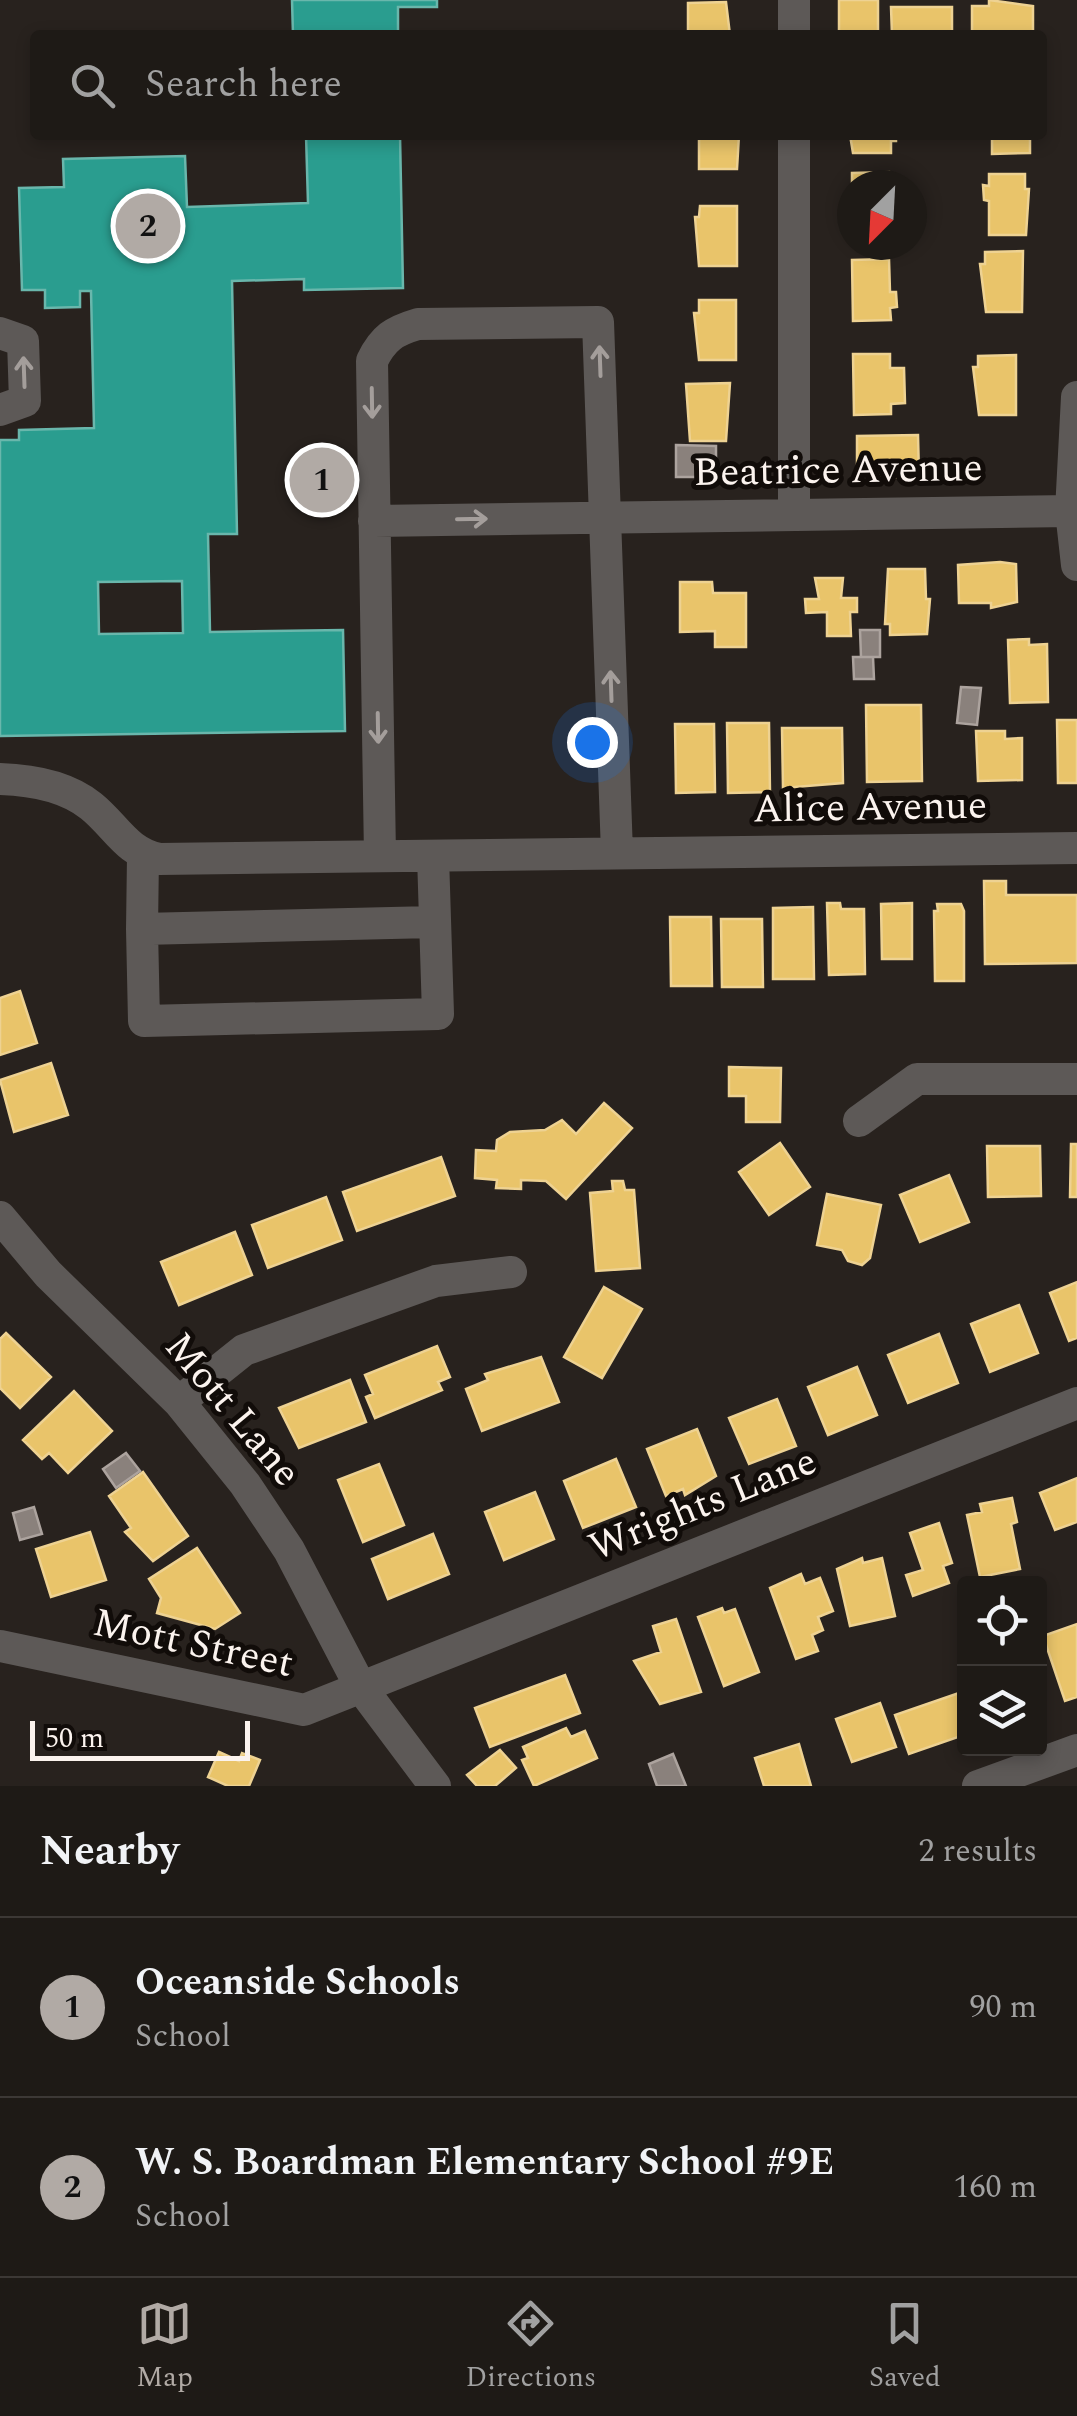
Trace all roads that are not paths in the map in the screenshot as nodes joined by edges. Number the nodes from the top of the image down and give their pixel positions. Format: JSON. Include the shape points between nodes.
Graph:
{"nodes":[{"id":1,"x":794,"y":0,"type":"edge"},
{"id":2,"x":794,"y":30,"type":"edge"},
{"id":3,"x":794,"y":140,"type":"edge"},
{"id":4,"x":0,"y":333,"type":"edge"},
{"id":5,"x":1077,"y":397,"type":"edge"},
{"id":6,"x":0,"y":410,"type":"edge"},
{"id":7,"x":1071,"y":511,"type":"junction"},
{"id":8,"x":794,"y":515,"type":"junction"},
{"id":9,"x":605,"y":517,"type":"junction"},
{"id":10,"x":374,"y":521,"type":"junction"},
{"id":11,"x":1077,"y":566,"type":"edge"},
{"id":12,"x":0,"y":780,"type":"edge"},
{"id":13,"x":1077,"y":848,"type":"edge"},
{"id":14,"x":617,"y":853,"type":"junction"},
{"id":15,"x":143,"y":856,"type":"junction"},
{"id":16,"x":380,"y":856,"type":"junction"},
{"id":17,"x":433,"y":856,"type":"junction"},
{"id":18,"x":433,"y":922,"type":"junction"},
{"id":19,"x":142,"y":928,"type":"junction"},
{"id":20,"x":1077,"y":1080,"type":"edge"},
{"id":21,"x":859,"y":1121,"type":"dead end"},
{"id":22,"x":0,"y":1217,"type":"edge"},
{"id":23,"x":511,"y":1272,"type":"dead end"},
{"id":24,"x":180,"y":1402,"type":"junction"},
{"id":25,"x":1077,"y":1403,"type":"edge"},
{"id":26,"x":0,"y":1646,"type":"edge"},
{"id":27,"x":360,"y":1686,"type":"junction"},
{"id":28,"x":1077,"y":1750,"type":"edge"},
{"id":29,"x":435,"y":1786,"type":"edge"},
{"id":30,"x":978,"y":1786,"type":"edge"}],
"edges":[{"from":1,"to":2,"type":"street"},
{"from":3,"to":8,"type":"street"},
{"from":6,"to":4,"type":"street","one_way":true,"via":[[25,401],[23,342]]},
{"from":5,"to":7,"type":"street"},
{"from":7,"to":8,"type":"street","name":"Beatrice Avenue"},
{"from":7,"to":11,"type":"street"},
{"from":8,"to":9,"type":"street","name":"Beatrice Avenue"},
{"from":10,"to":9,"type":"street","name":"Beatrice Avenue","one_way":true},
{"from":9,"to":10,"type":"street","one_way":true,"via":[[598,322],[418,324],[381,341],[372,361]]},
{"from":14,"to":9,"type":"street","one_way":true},
{"from":10,"to":16,"type":"street","one_way":true},
{"from":12,"to":15,"type":"street","via":[[72,794]]},
{"from":13,"to":14,"type":"street","name":"Alice Avenue"},
{"from":14,"to":17,"type":"street","name":"Alice Avenue"},
{"from":15,"to":16,"type":"street","name":"Alice Avenue"},
{"from":15,"to":19,"type":"street"},
{"from":16,"to":17,"type":"street","name":"Alice Avenue"},
{"from":17,"to":18,"type":"street"},
{"from":18,"to":19,"type":"street"},
{"from":18,"to":19,"type":"street","via":[[438,1014],[144,1021]]},
{"from":20,"to":21,"type":"street","via":[[916,1079]]},
{"from":22,"to":24,"type":"street","name":"Mott Lane","via":[[48,1274]]},
{"from":23,"to":24,"type":"street","via":[[436,1281],[244,1350]]},
{"from":24,"to":27,"type":"street","name":"Mott Lane","via":[[289,1550]]},
{"from":25,"to":27,"type":"street","name":"Wrights Lane"},
{"from":26,"to":27,"type":"street","name":"Mott Street","via":[[304,1710]]},
{"from":27,"to":29,"type":"street"},
{"from":28,"to":30,"type":"street"}]}
